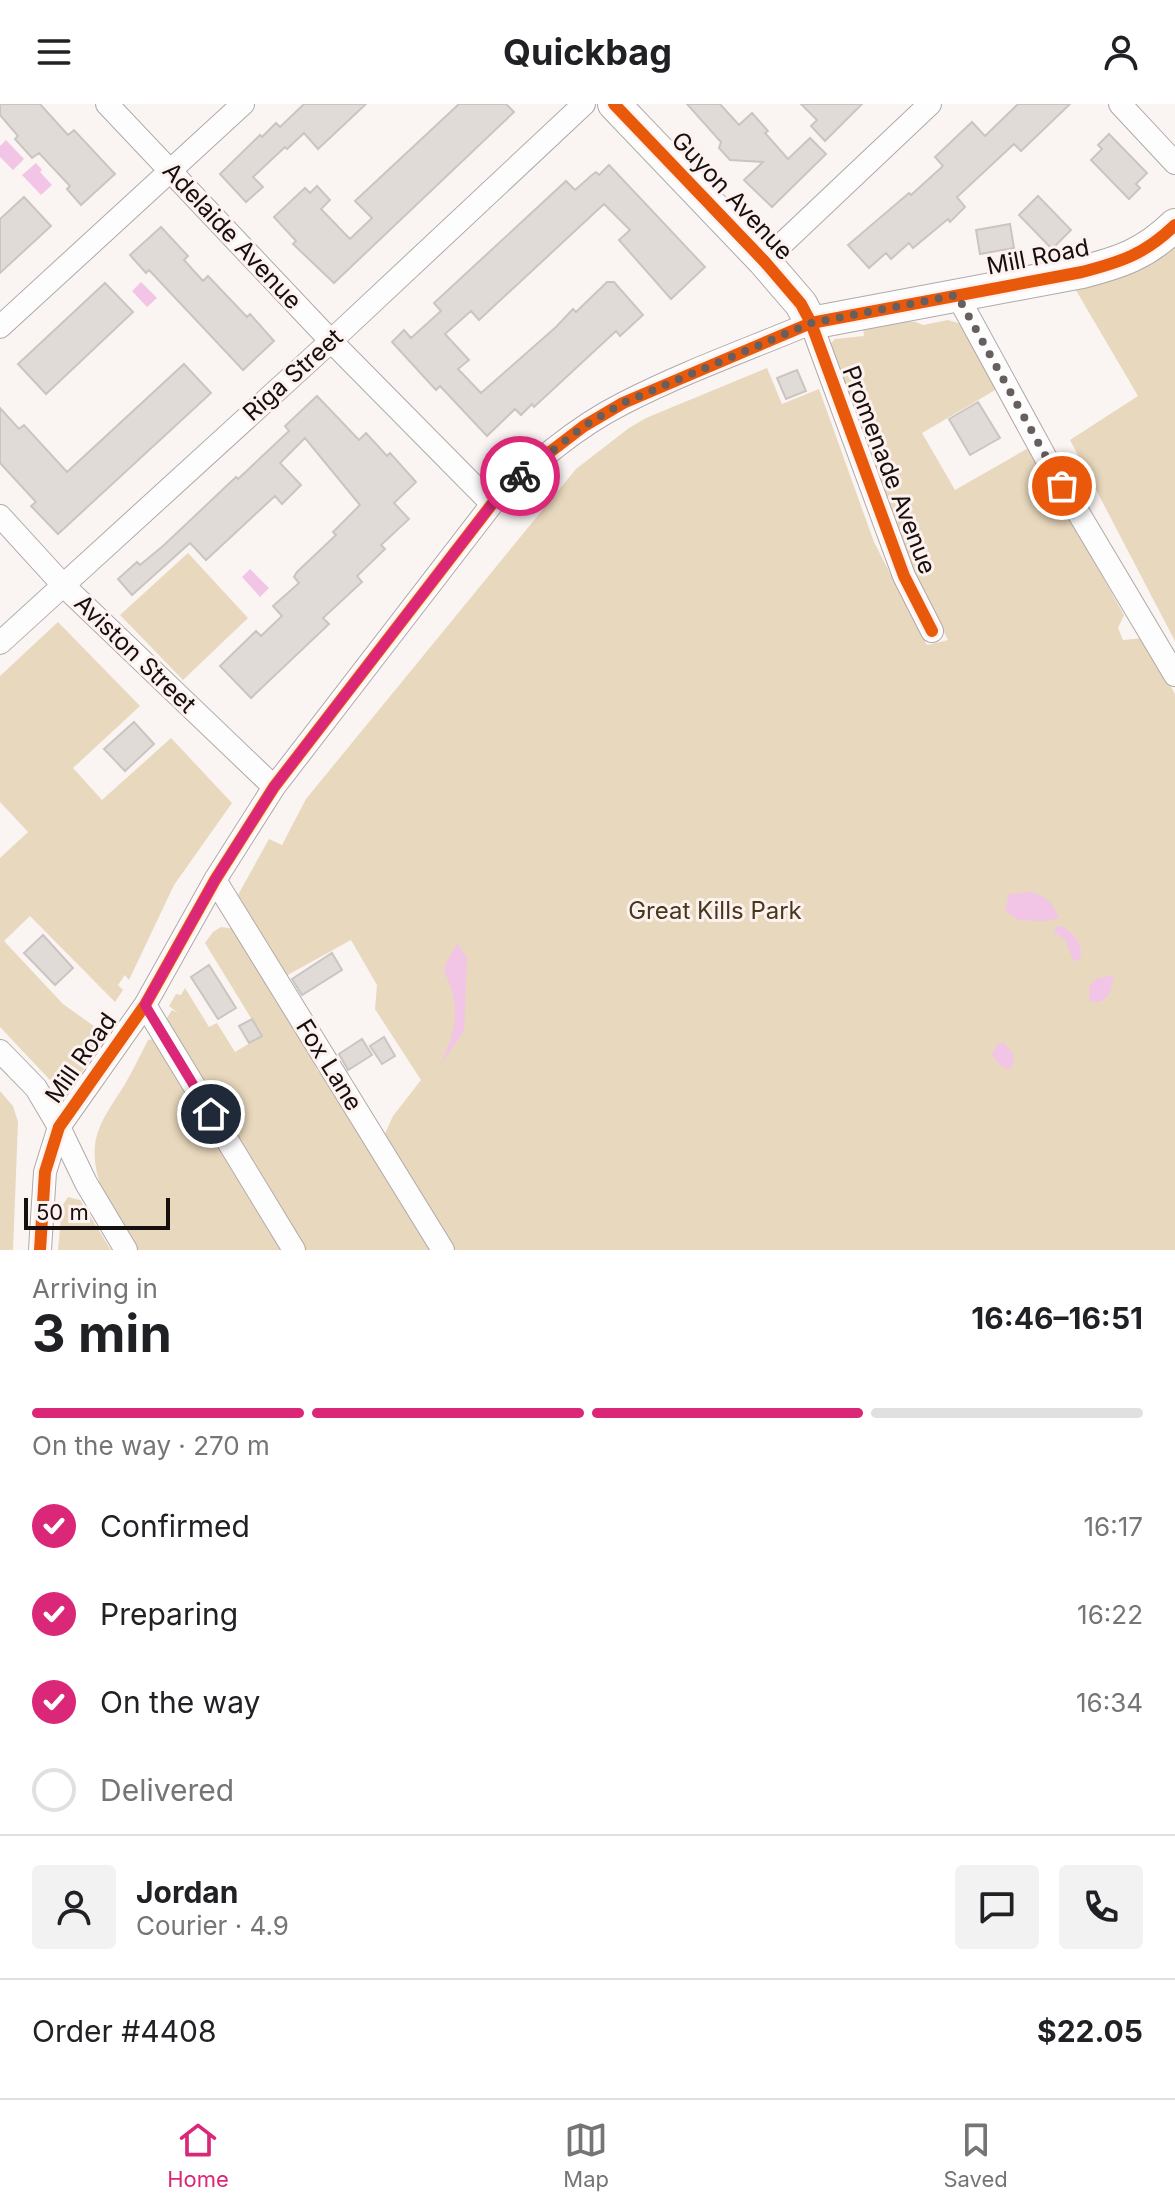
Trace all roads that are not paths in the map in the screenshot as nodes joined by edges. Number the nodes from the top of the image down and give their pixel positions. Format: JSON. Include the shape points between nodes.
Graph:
{"nodes":[{"id":1,"x":107,"y":104,"type":"edge"},
{"id":2,"x":243,"y":104,"type":"edge"},
{"id":3,"x":584,"y":104,"type":"edge"},
{"id":4,"x":614,"y":104,"type":"edge"},
{"id":5,"x":930,"y":104,"type":"edge"},
{"id":6,"x":1120,"y":104,"type":"edge"},
{"id":7,"x":1175,"y":163,"type":"edge"},
{"id":8,"x":171,"y":171,"type":"junction"},
{"id":9,"x":1175,"y":225,"type":"edge"},
{"id":10,"x":764,"y":261,"type":"junction"},
{"id":11,"x":957,"y":295,"type":"junction"},
{"id":12,"x":811,"y":323,"type":"junction"},
{"id":13,"x":0,"y":327,"type":"edge"},
{"id":14,"x":331,"y":341,"type":"junction"},
{"id":15,"x":492,"y":504,"type":"junction"},
{"id":16,"x":0,"y":516,"type":"edge"},
{"id":17,"x":63,"y":585,"type":"junction"},
{"id":18,"x":932,"y":631,"type":"dead end"},
{"id":19,"x":0,"y":643,"type":"edge"},
{"id":20,"x":1175,"y":675,"type":"edge"},
{"id":21,"x":274,"y":787,"type":"junction"},
{"id":22,"x":215,"y":880,"type":"junction"},
{"id":23,"x":145,"y":1005,"type":"junction"},
{"id":24,"x":0,"y":1051,"type":"edge"},
{"id":25,"x":59,"y":1127,"type":"junction"},
{"id":26,"x":40,"y":1250,"type":"edge"},
{"id":27,"x":126,"y":1250,"type":"edge"},
{"id":28,"x":294,"y":1250,"type":"edge"},
{"id":29,"x":443,"y":1250,"type":"edge"}],
"edges":[{"from":1,"to":8,"type":"street","name":"Adelaide Avenue"},
{"from":2,"to":8,"type":"street"},
{"from":3,"to":14,"type":"street","name":"Riga Street"},
{"from":4,"to":10,"type":"street","name":"Guyon Avenue"},
{"from":5,"to":10,"type":"street"},
{"from":6,"to":7,"type":"street"},
{"from":8,"to":13,"type":"street"},
{"from":8,"to":14,"type":"street","name":"Adelaide Avenue"},
{"from":9,"to":11,"type":"street","name":"Mill Road","via":[[1123,262]]},
{"from":10,"to":12,"type":"street","name":"Guyon Avenue"},
{"from":11,"to":12,"type":"street","name":"Mill Road"},
{"from":11,"to":20,"type":"street","via":[[1047,460]]},
{"from":12,"to":15,"type":"street","name":"Mill Road","via":[[623,403],[550,452]]},
{"from":12,"to":18,"type":"street","name":"Promenade Avenue","via":[[904,576]]},
{"from":14,"to":15,"type":"street","name":"Adelaide Avenue"},
{"from":14,"to":17,"type":"street","name":"Riga Street"},
{"from":15,"to":21,"type":"street","name":"Mill Road"},
{"from":16,"to":17,"type":"street","name":"Aviston Street"},
{"from":17,"to":19,"type":"street","name":"Riga Street"},
{"from":17,"to":21,"type":"street","name":"Aviston Street"},
{"from":21,"to":22,"type":"street","name":"Mill Road"},
{"from":22,"to":23,"type":"street","name":"Mill Road"},
{"from":22,"to":29,"type":"street","name":"Fox Lane"},
{"from":23,"to":25,"type":"street","name":"Mill Road"},
{"from":23,"to":28,"type":"street"},
{"from":24,"to":25,"type":"street","via":[[36,1088]]},
{"from":25,"to":26,"type":"street","name":"Mill Road","via":[[45,1172]]},
{"from":25,"to":27,"type":"street"}]}
